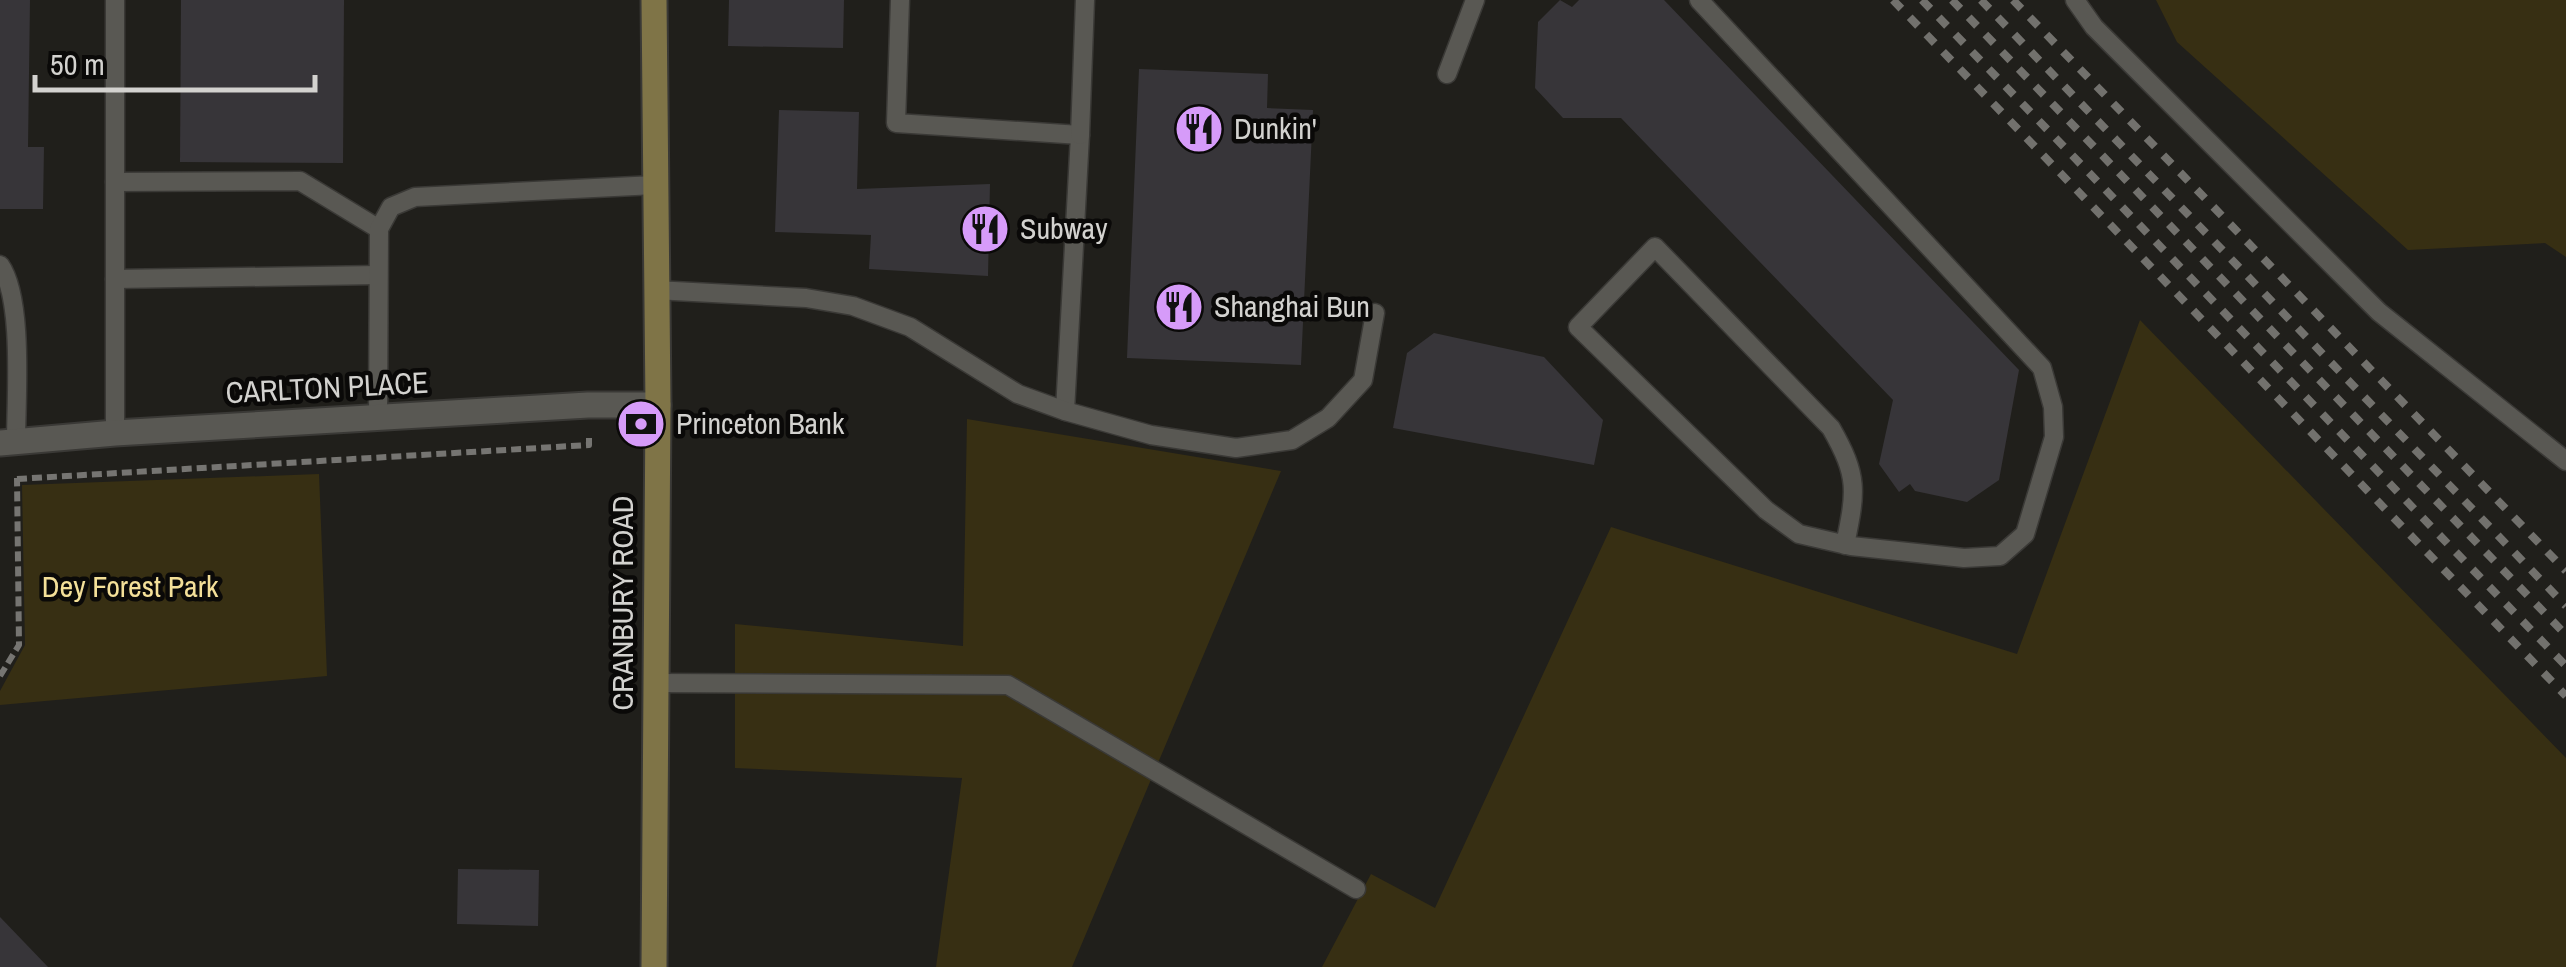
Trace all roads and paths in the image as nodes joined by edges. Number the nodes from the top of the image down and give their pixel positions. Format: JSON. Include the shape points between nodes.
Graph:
{"nodes":[{"id":1,"x":115,"y":0,"type":"edge"},
{"id":2,"x":654,"y":0,"type":"edge"},
{"id":3,"x":1085,"y":0,"type":"edge"},
{"id":4,"x":1475,"y":0,"type":"edge"},
{"id":5,"x":1699,"y":0,"type":"edge"},
{"id":6,"x":2075,"y":0,"type":"edge"},
{"id":7,"x":897,"y":2,"type":"edge"},
{"id":8,"x":1447,"y":74,"type":"dead end"},
{"id":9,"x":1080,"y":134,"type":"junction"},
{"id":10,"x":115,"y":182,"type":"junction"},
{"id":11,"x":655,"y":185,"type":"junction"},
{"id":12,"x":379,"y":230,"type":"junction"},
{"id":13,"x":0,"y":265,"type":"edge"},
{"id":14,"x":378,"y":275,"type":"junction"},
{"id":15,"x":115,"y":279,"type":"junction"},
{"id":16,"x":655,"y":290,"type":"junction"},
{"id":17,"x":1375,"y":313,"type":"dead end"},
{"id":18,"x":658,"y":405,"type":"junction"},
{"id":19,"x":1065,"y":412,"type":"junction"},
{"id":20,"x":378,"y":418,"type":"junction"},
{"id":21,"x":115,"y":433,"type":"junction"},
{"id":22,"x":8,"y":443,"type":"edge"},
{"id":23,"x":589,"y":445,"type":"dead end"},
{"id":24,"x":2566,"y":462,"type":"edge"},
{"id":25,"x":17,"y":478,"type":"junction"},
{"id":26,"x":1845,"y":545,"type":"junction"},
{"id":27,"x":0,"y":676,"type":"edge"},
{"id":28,"x":655,"y":683,"type":"junction"},
{"id":29,"x":1356,"y":889,"type":"dead end"},
{"id":30,"x":654,"y":967,"type":"edge"}],
"edges":[{"from":1,"to":10,"type":"lane"},
{"from":2,"to":11,"type":"street","name":"CRANBURY ROAD"},
{"from":3,"to":9,"type":"lane"},
{"from":4,"to":8,"type":"lane"},
{"from":5,"to":26,"type":"lane","via":[[2042,368],[2053,408],[2054,438],[2025,534],[2000,556]]},
{"from":6,"to":24,"type":"lane","via":[[2094,27],[2379,312]]},
{"from":7,"to":9,"type":"lane","via":[[896,123]]},
{"from":9,"to":19,"type":"lane"},
{"from":10,"to":12,"type":"lane","via":[[300,181]]},
{"from":10,"to":15,"type":"lane"},
{"from":11,"to":12,"type":"lane","via":[[416,197],[392,207]]},
{"from":11,"to":16,"type":"street","name":"CRANBURY ROAD"},
{"from":12,"to":14,"type":"lane"},
{"from":13,"to":22,"type":"lane","via":[[14,300]]},
{"from":14,"to":15,"type":"lane"},
{"from":14,"to":20,"type":"lane"},
{"from":15,"to":21,"type":"lane"},
{"from":16,"to":18,"type":"street","name":"CRANBURY ROAD"},
{"from":16,"to":19,"type":"lane","via":[[853,306],[910,326],[1018,394]]},
{"from":17,"to":19,"type":"lane","via":[[1363,380],[1328,418],[1292,440],[1236,448]]},
{"from":18,"to":20,"type":"street","name":"CARLTON PLACE"},
{"from":18,"to":28,"type":"street","name":"CRANBURY ROAD"},
{"from":20,"to":21,"type":"street","name":"CARLTON PLACE"},
{"from":21,"to":22,"type":"street","name":"CARLTON PLACE"},
{"from":22,"to":25,"type":"path"},
{"from":23,"to":25,"type":"path"},
{"from":25,"to":27,"type":"path","via":[[19,645]]},
{"from":26,"to":26,"type":"lane","via":[[1799,534],[1766,510],[1578,326],[1655,247],[1831,428],[1854,481]]},
{"from":28,"to":29,"type":"lane","via":[[1008,684]]},
{"from":28,"to":30,"type":"street","name":"CRANBURY ROAD"}]}
